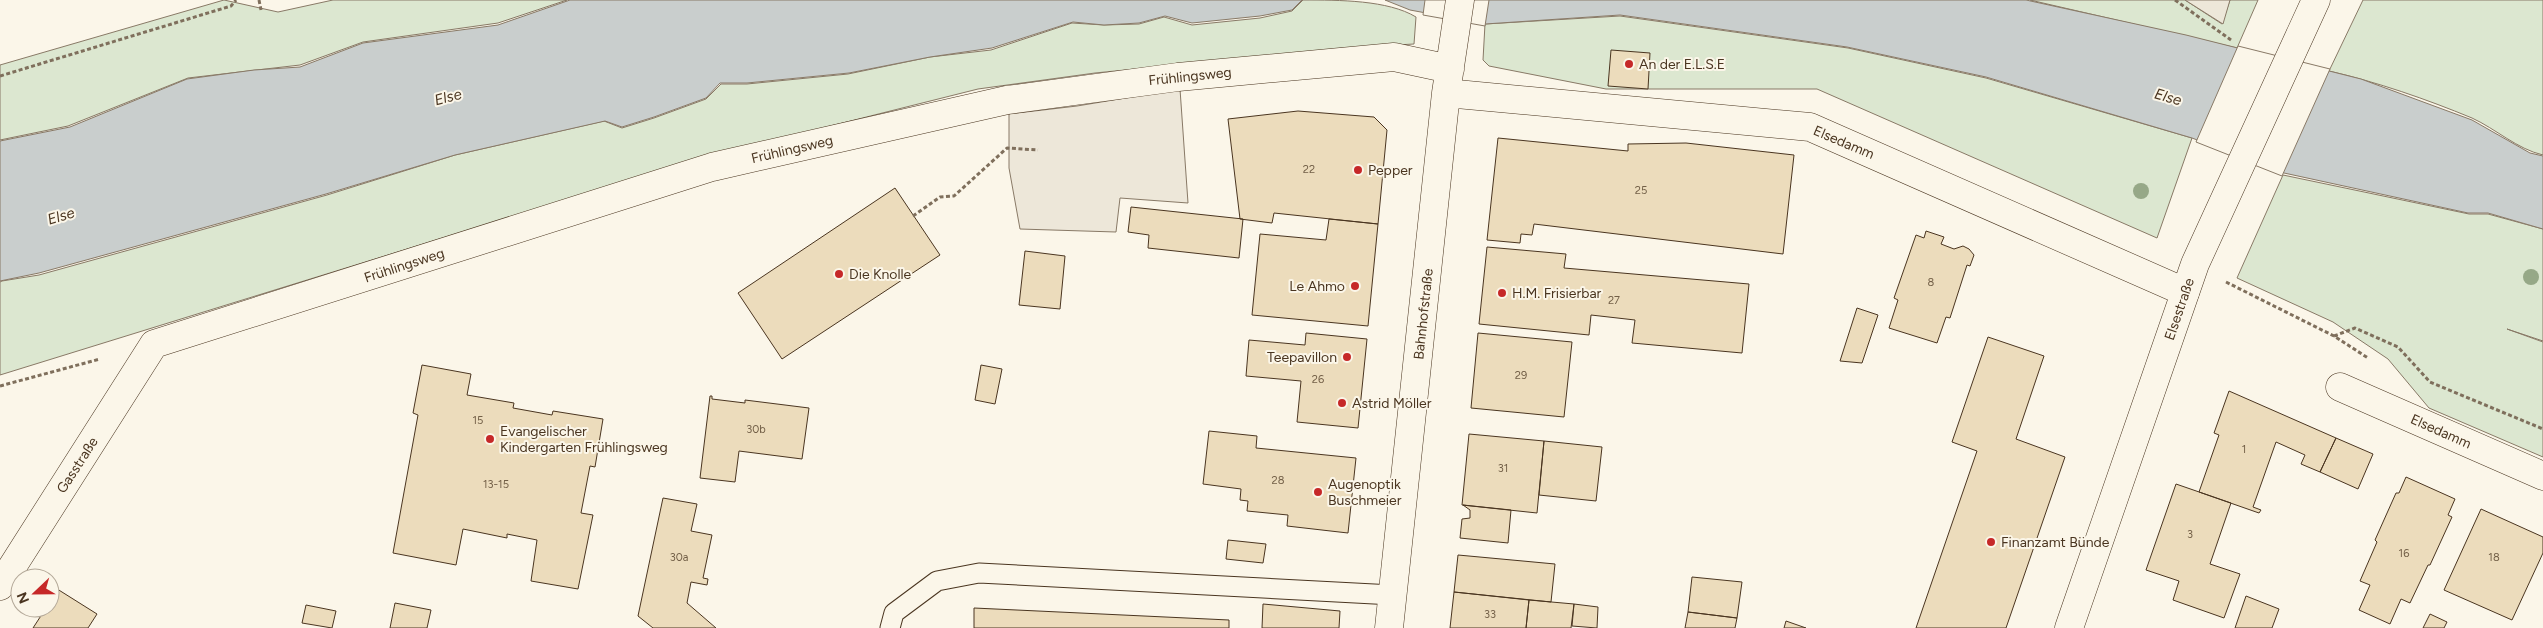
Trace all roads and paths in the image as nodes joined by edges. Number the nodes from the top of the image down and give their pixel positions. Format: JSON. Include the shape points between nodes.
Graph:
{"nodes":[{"id":1,"x":236,"y":0,"type":"edge"},
{"id":2,"x":258,"y":0,"type":"edge"},
{"id":3,"x":1460,"y":0,"type":"edge"},
{"id":4,"x":2176,"y":0,"type":"edge"},
{"id":5,"x":2313,"y":6,"type":"edge"},
{"id":6,"x":261,"y":10,"type":"dead end"},
{"id":7,"x":2231,"y":40,"type":"dead end"},
{"id":8,"x":0,"y":76,"type":"edge"},
{"id":9,"x":1448,"y":81,"type":"junction"},
{"id":10,"x":1038,"y":150,"type":"dead end"},
{"id":11,"x":913,"y":216,"type":"dead end"},
{"id":12,"x":2195,"y":264,"type":"junction"},
{"id":13,"x":2185,"y":292,"type":"junction"},
{"id":14,"x":154,"y":344,"type":"junction"},
{"id":15,"x":0,"y":386,"type":"edge"},
{"id":16,"x":2340,"y":387,"type":"dead end"},
{"id":17,"x":2543,"y":429,"type":"edge"},
{"id":18,"x":2543,"y":476,"type":"edge"},
{"id":19,"x":0,"y":586,"type":"edge"},
{"id":20,"x":1393,"y":595,"type":"junction"},
{"id":21,"x":890,"y":628,"type":"edge"},
{"id":22,"x":1389,"y":628,"type":"edge"},
{"id":23,"x":2069,"y":628,"type":"edge"}],
"edges":[{"from":1,"to":8,"type":"path","via":[[231,6]]},
{"from":2,"to":6,"type":"path"},
{"from":3,"to":9,"type":"street","name":"Bahnhofstraße"},
{"from":4,"to":7,"type":"path"},
{"from":5,"to":12,"type":"street","name":"Elsestraße"},
{"from":9,"to":13,"type":"street","name":"Elsedamm","via":[[1810,127]]},
{"from":9,"to":14,"type":"street","name":"Frühlingsweg","via":[[1394,56],[1178,77],[1007,100],[712,167]]},
{"from":9,"to":20,"type":"street","name":"Bahnhofstraße"},
{"from":10,"to":11,"type":"path","via":[[1007,148],[954,196],[940,197]]},
{"from":12,"to":13,"type":"street","name":"Elsestraße"},
{"from":12,"to":17,"type":"path","via":[[2334,336],[2355,328],[2398,347],[2430,382]]},
{"from":13,"to":23,"type":"street","name":"Elsestraße"},
{"from":14,"to":15,"type":"path"},
{"from":14,"to":19,"type":"street","name":"Gasstraße"},
{"from":16,"to":18,"type":"street","name":"Elsedamm"},
{"from":20,"to":21,"type":"lane","via":[[979,573],[937,581],[894,613]]},
{"from":20,"to":22,"type":"street","name":"Bahnhofstraße"}]}
